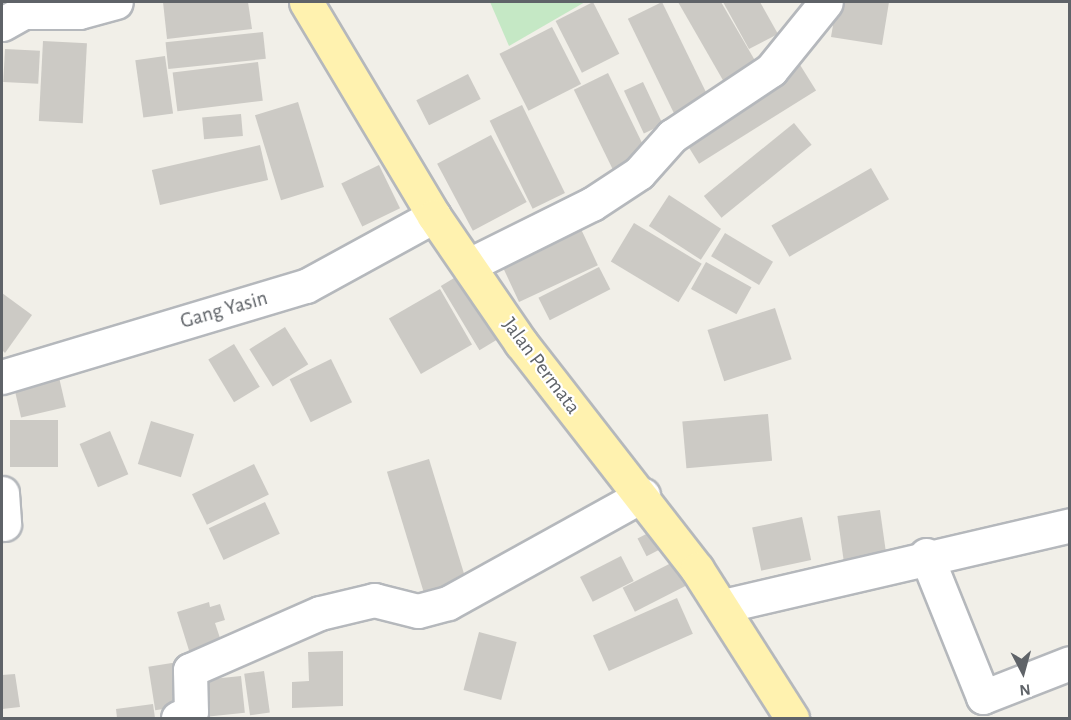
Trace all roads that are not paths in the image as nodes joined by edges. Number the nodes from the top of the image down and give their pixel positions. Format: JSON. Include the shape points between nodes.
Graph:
{"nodes":[{"id":1,"x":116,"y":2,"type":"edge"},
{"id":2,"x":306,"y":2,"type":"edge"},
{"id":3,"x":826,"y":2,"type":"edge"},
{"id":4,"x":2,"y":24,"type":"edge"},
{"id":5,"x":434,"y":216,"type":"junction"},
{"id":6,"x":469,"y":265,"type":"junction"},
{"id":7,"x":2,"y":377,"type":"edge"},
{"id":8,"x":643,"y":495,"type":"junction"},
{"id":9,"x":1070,"y":525,"type":"edge"},
{"id":10,"x":926,"y":555,"type":"junction"},
{"id":11,"x":723,"y":606,"type":"junction"},
{"id":12,"x":1070,"y":663,"type":"edge"},
{"id":13,"x":178,"y":718,"type":"edge"},
{"id":14,"x":792,"y":718,"type":"edge"}],
"edges":[{"from":1,"to":4,"type":"street","via":[[79,12],[24,12]]},
{"from":2,"to":5,"type":"main road","name":"Jalan Permata"},
{"from":3,"to":6,"type":"street","via":[[771,70],[672,136],[639,173],[592,204]]},
{"from":5,"to":6,"type":"main road","name":"Jalan Permata"},
{"from":5,"to":7,"type":"street","name":"Gang Yasin","via":[[306,286]]},
{"from":6,"to":8,"type":"main road","name":"Jalan Permata","via":[[521,343]]},
{"from":8,"to":11,"type":"main road","name":"Jalan Permata"},
{"from":8,"to":13,"type":"street","via":[[448,603],[418,611],[374,600],[320,613],[190,670],[191,712]]},
{"from":9,"to":10,"type":"street"},
{"from":10,"to":11,"type":"street"},
{"from":10,"to":12,"type":"street","via":[[983,697]]},
{"from":11,"to":14,"type":"main road","name":"Jalan Permata"}]}
